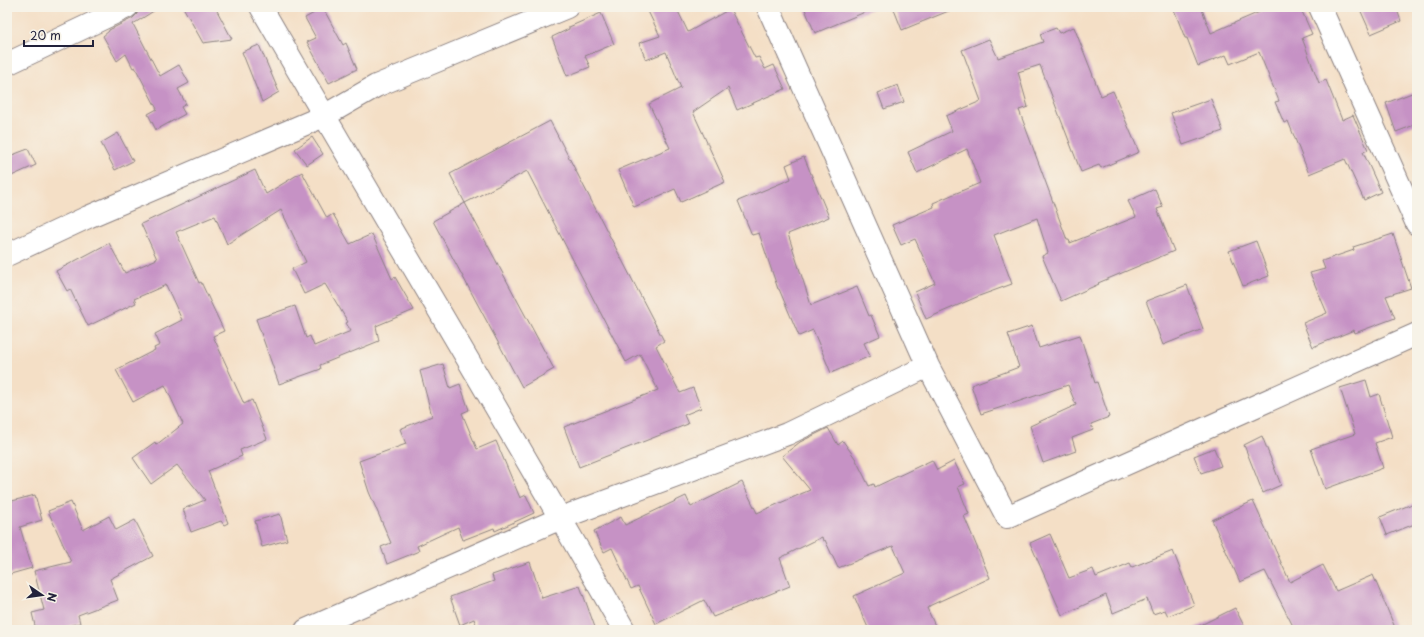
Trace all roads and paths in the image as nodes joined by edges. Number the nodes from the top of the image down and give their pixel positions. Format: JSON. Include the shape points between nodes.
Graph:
{"nodes":[{"id":1,"x":127,"y":7,"type":"edge"},
{"id":2,"x":261,"y":7,"type":"edge"},
{"id":3,"x":567,"y":7,"type":"edge"},
{"id":4,"x":768,"y":7,"type":"edge"},
{"id":5,"x":1320,"y":7,"type":"edge"},
{"id":6,"x":7,"y":64,"type":"edge"},
{"id":7,"x":324,"y":116,"type":"junction"},
{"id":8,"x":1417,"y":224,"type":"edge"},
{"id":9,"x":7,"y":255,"type":"edge"},
{"id":10,"x":1417,"y":334,"type":"edge"},
{"id":11,"x":928,"y":366,"type":"junction"},
{"id":12,"x":561,"y":518,"type":"junction"},
{"id":13,"x":306,"y":630,"type":"edge"},
{"id":14,"x":624,"y":630,"type":"edge"}],
"edges":[{"from":1,"to":6,"type":"street"},
{"from":2,"to":7,"type":"street"},
{"from":3,"to":7,"type":"street","via":[[376,86]]},
{"from":4,"to":11,"type":"street"},
{"from":5,"to":8,"type":"street"},
{"from":7,"to":9,"type":"street","via":[[88,217]]},
{"from":7,"to":12,"type":"street"},
{"from":10,"to":11,"type":"street","via":[[1007,517]]},
{"from":11,"to":12,"type":"street","via":[[787,434]]},
{"from":12,"to":13,"type":"street"},
{"from":12,"to":14,"type":"street"}]}
